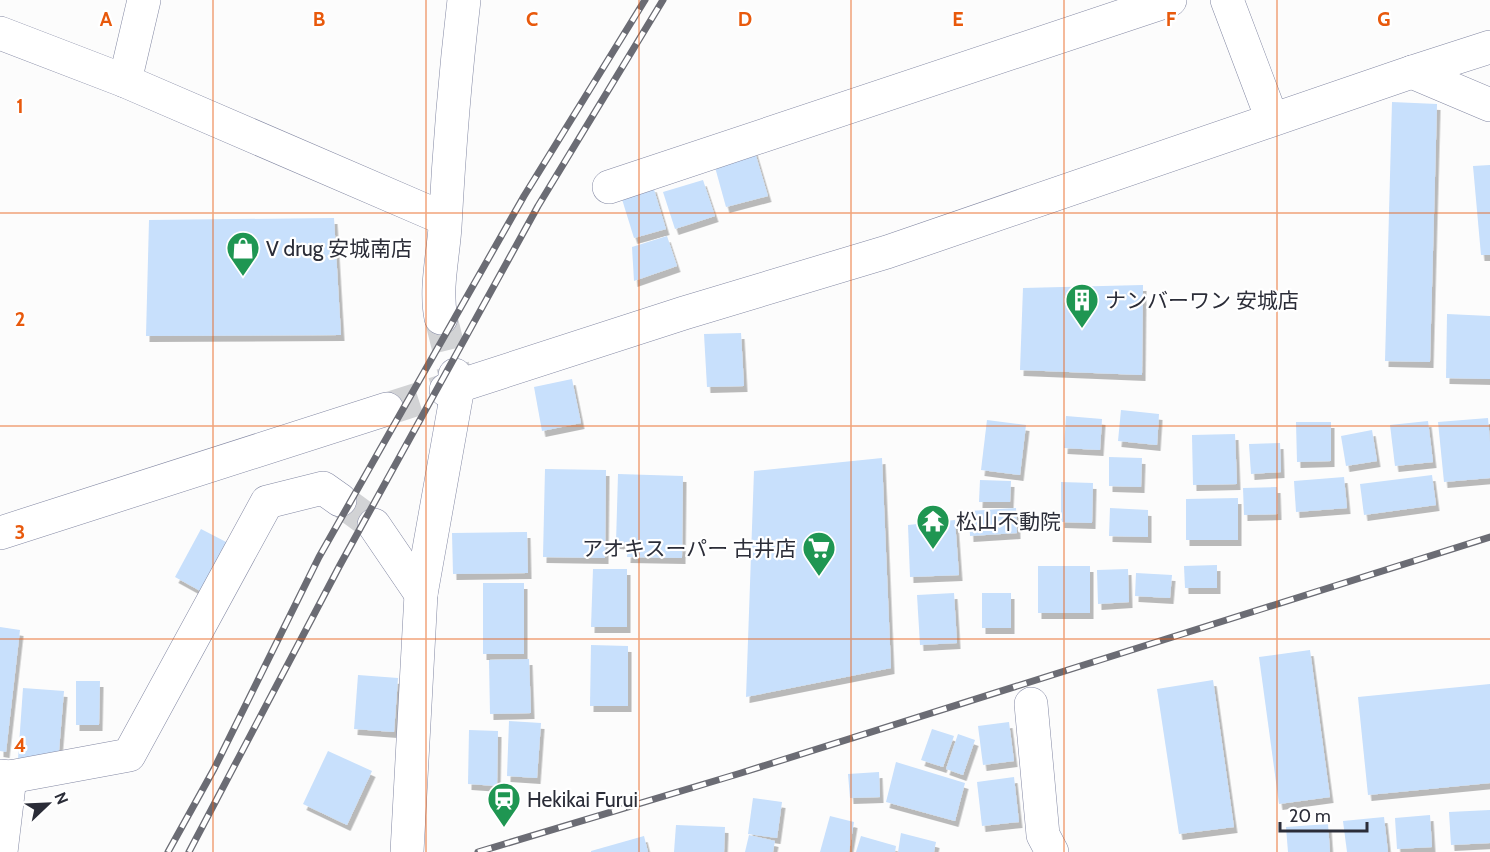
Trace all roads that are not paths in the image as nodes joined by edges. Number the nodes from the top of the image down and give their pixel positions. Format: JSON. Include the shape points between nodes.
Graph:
{"nodes":[{"id":1,"x":144,"y":0,"type":"edge"},
{"id":2,"x":464,"y":0,"type":"edge"},
{"id":3,"x":1170,"y":0,"type":"edge"},
{"id":4,"x":1227,"y":0,"type":"edge"},
{"id":5,"x":0,"y":33,"type":"edge"},
{"id":6,"x":1490,"y":47,"type":"edge"},
{"id":7,"x":1412,"y":72,"type":"junction"},
{"id":8,"x":125,"y":81,"type":"junction"},
{"id":9,"x":1490,"y":105,"type":"edge"},
{"id":10,"x":1272,"y":119,"type":"junction"},
{"id":11,"x":609,"y":187,"type":"dead end"},
{"id":12,"x":445,"y":219,"type":"junction"},
{"id":13,"x":441,"y":318,"type":"tunnel mouth"},
{"id":14,"x":387,"y":409,"type":"tunnel mouth"},
{"id":15,"x":340,"y":500,"type":"tunnel mouth"},
{"id":16,"x":374,"y":525,"type":"tunnel mouth"},
{"id":17,"x":0,"y":533,"type":"edge"},
{"id":18,"x":421,"y":594,"type":"junction"},
{"id":19,"x":1031,"y":704,"type":"dead end"},
{"id":20,"x":5,"y":776,"type":"edge"},
{"id":21,"x":1,"y":852,"type":"edge"},
{"id":22,"x":407,"y":852,"type":"edge"},
{"id":23,"x":1052,"y":852,"type":"edge"}],
"edges":[{"from":1,"to":8,"type":"street"},
{"from":2,"to":12,"type":"street"},
{"from":3,"to":11,"type":"street"},
{"from":4,"to":10,"type":"street"},
{"from":5,"to":8,"type":"street"},
{"from":6,"to":7,"type":"street"},
{"from":7,"to":9,"type":"street"},
{"from":7,"to":10,"type":"street"},
{"from":8,"to":12,"type":"street"},
{"from":10,"to":18,"type":"street","via":[[887,252],[453,384]]},
{"from":12,"to":13,"type":"street","via":[[438,303]]},
{"from":14,"to":17,"type":"street"},
{"from":15,"to":20,"type":"street","via":[[323,488],[267,502],[129,755]]},
{"from":16,"to":18,"type":"street"},
{"from":18,"to":22,"type":"street"},
{"from":19,"to":23,"type":"street","via":[[1043,835]]},
{"from":20,"to":21,"type":"street"}]}
